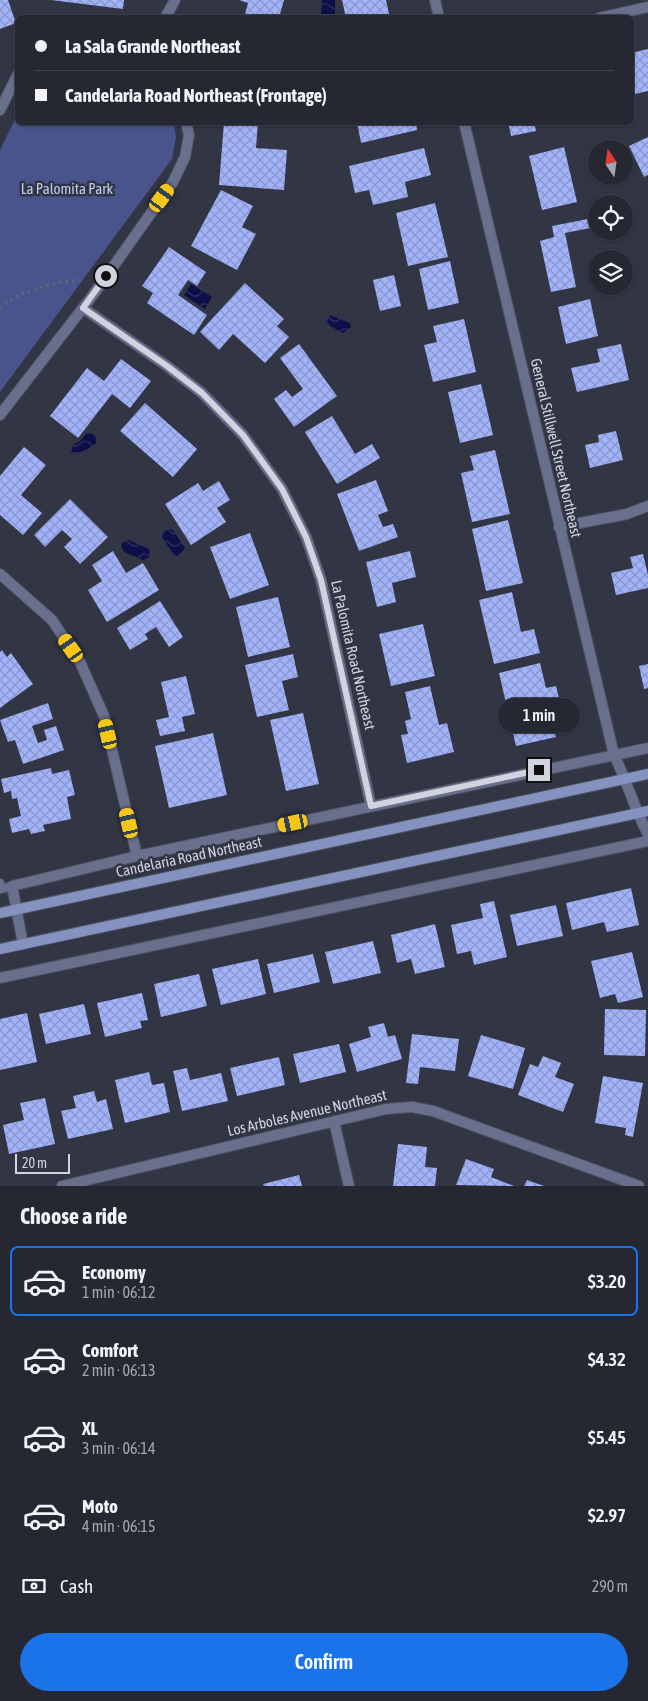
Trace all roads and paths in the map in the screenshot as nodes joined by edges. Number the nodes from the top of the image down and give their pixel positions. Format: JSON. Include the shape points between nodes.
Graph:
{"nodes":[{"id":1,"x":175,"y":0,"type":"edge"},
{"id":2,"x":435,"y":0,"type":"edge"},
{"id":3,"x":648,"y":7,"type":"edge"},
{"id":4,"x":167,"y":15,"type":"edge"},
{"id":5,"x":438,"y":15,"type":"edge"},
{"id":6,"x":612,"y":15,"type":"edge"},
{"id":7,"x":15,"y":80,"type":"edge"},
{"id":8,"x":0,"y":110,"type":"edge"},
{"id":9,"x":187,"y":125,"type":"edge"},
{"id":10,"x":465,"y":125,"type":"edge"},
{"id":11,"x":79,"y":280,"type":"dead end"},
{"id":12,"x":0,"y":308,"type":"edge"},
{"id":13,"x":83,"y":308,"type":"junction"},
{"id":14,"x":0,"y":415,"type":"edge"},
{"id":15,"x":648,"y":506,"type":"edge"},
{"id":16,"x":559,"y":527,"type":"junction"},
{"id":17,"x":0,"y":574,"type":"edge"},
{"id":18,"x":648,"y":748,"type":"edge"},
{"id":19,"x":614,"y":755,"type":"junction"},
{"id":20,"x":648,"y":774,"type":"edge"},
{"id":21,"x":626,"y":779,"type":"junction"},
{"id":22,"x":371,"y":806,"type":"junction"},
{"id":23,"x":648,"y":811,"type":"edge"},
{"id":24,"x":637,"y":813,"type":"junction"},
{"id":25,"x":648,"y":834,"type":"edge"},
{"id":26,"x":648,"y":840,"type":"edge"},
{"id":27,"x":137,"y":856,"type":"junction"},
{"id":28,"x":0,"y":883,"type":"edge"},
{"id":29,"x":12,"y":886,"type":"junction"},
{"id":30,"x":15,"y":910,"type":"junction"},
{"id":31,"x":0,"y":913,"type":"edge"},
{"id":32,"x":22,"y":944,"type":"junction"},
{"id":33,"x":0,"y":949,"type":"edge"},
{"id":34,"x":0,"y":978,"type":"edge"},
{"id":35,"x":334,"y":1121,"type":"junction"},
{"id":36,"x":106,"y":1181,"type":"edge"},
{"id":37,"x":62,"y":1186,"type":"edge"},
{"id":38,"x":349,"y":1186,"type":"edge"},
{"id":39,"x":639,"y":1186,"type":"edge"}],
"edges":[{"from":1,"to":4,"type":"street"},
{"from":2,"to":5,"type":"street"},
{"from":3,"to":6,"type":"street"},
{"from":7,"to":8,"type":"street"},
{"from":9,"to":13,"type":"street","via":[[189,135],[185,157],[173,182]]},
{"from":10,"to":16,"type":"street","name":"General Stillwell Street Northeast"},
{"from":11,"to":12,"type":"path","via":[[53,284]]},
{"from":13,"to":14,"type":"street"},
{"from":13,"to":22,"type":"street","name":"La Palomita Road Northeast","via":[[202,393],[243,435],[282,489],[306,537],[321,580]]},
{"from":15,"to":16,"type":"street","via":[[626,514]]},
{"from":16,"to":19,"type":"street","name":"General Stillwell Street Northeast"},
{"from":17,"to":27,"type":"street","via":[[52,620],[80,662],[104,716]]},
{"from":18,"to":19,"type":"street"},
{"from":19,"to":21,"type":"street","name":"General Stillwell Street Northeast"},
{"from":19,"to":22,"type":"street"},
{"from":20,"to":21,"type":"main road","name":"Candelaria Road Northeast"},
{"from":21,"to":24,"type":"street","name":"General Stillwell Street Northeast"},
{"from":21,"to":30,"type":"main road","name":"Candelaria Road Northeast"},
{"from":22,"to":27,"type":"street"},
{"from":23,"to":24,"type":"main road"},
{"from":24,"to":25,"type":"street","name":"General Stillwell Street Northeast"},
{"from":24,"to":32,"type":"main road"},
{"from":26,"to":34,"type":"street"},
{"from":27,"to":29,"type":"street"},
{"from":28,"to":29,"type":"lane","via":[[1,889]]},
{"from":29,"to":30,"type":"street"},
{"from":30,"to":31,"type":"main road","name":"Candelaria Road Northeast"},
{"from":30,"to":32,"type":"street"},
{"from":32,"to":33,"type":"main road"},
{"from":35,"to":36,"type":"street","name":"Los Arboles Avenue Northeast"},
{"from":35,"to":38,"type":"street"},
{"from":35,"to":39,"type":"street","name":"Los Arboles Avenue Northeast","via":[[386,1109],[412,1107],[434,1111]]},
{"from":36,"to":37,"type":"street","name":"Los Arboles Avenue Northeast"}]}
